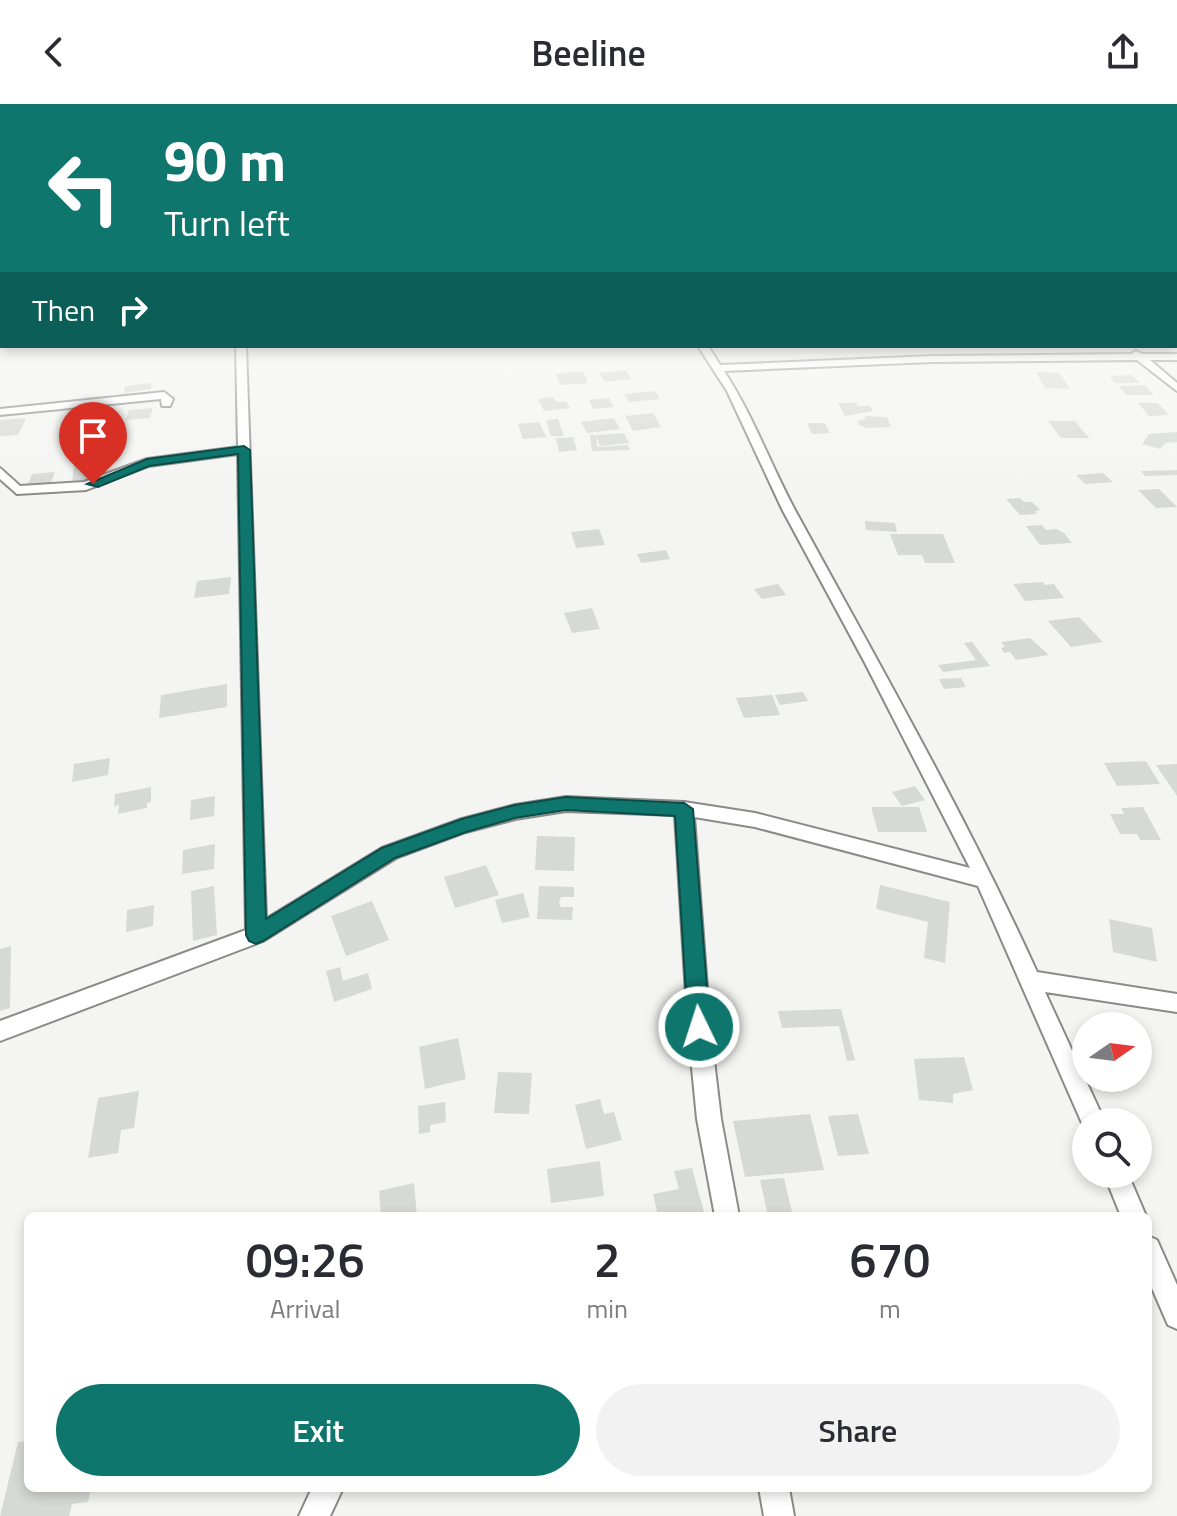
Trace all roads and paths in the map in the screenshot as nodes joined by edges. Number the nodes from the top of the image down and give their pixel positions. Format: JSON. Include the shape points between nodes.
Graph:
{"nodes":[{"id":1,"x":241,"y":363,"type":"edge"},
{"id":2,"x":715,"y":363,"type":"edge"},
{"id":3,"x":840,"y":363,"type":"edge"},
{"id":4,"x":1147,"y":363,"type":"edge"},
{"id":5,"x":719,"y":368,"type":"junction"},
{"id":6,"x":1177,"y":388,"type":"edge"},
{"id":7,"x":166,"y":404,"type":"dead end"},
{"id":8,"x":0,"y":412,"type":"edge"},
{"id":9,"x":244,"y":450,"type":"junction"},
{"id":10,"x":0,"y":472,"type":"edge"},
{"id":11,"x":684,"y":809,"type":"junction"},
{"id":12,"x":985,"y":880,"type":"junction"},
{"id":13,"x":256,"y":935,"type":"junction"},
{"id":14,"x":1029,"y":980,"type":"junction"},
{"id":15,"x":1177,"y":1003,"type":"edge"},
{"id":16,"x":0,"y":1031,"type":"edge"},
{"id":17,"x":1087,"y":1108,"type":"edge"},
{"id":18,"x":1122,"y":1188,"type":"edge"},
{"id":19,"x":726,"y":1212,"type":"edge"},
{"id":20,"x":1132,"y":1212,"type":"edge"},
{"id":21,"x":1152,"y":1258,"type":"edge"},
{"id":22,"x":1177,"y":1316,"type":"edge"},
{"id":23,"x":326,"y":1492,"type":"edge"},
{"id":24,"x":775,"y":1492,"type":"edge"},
{"id":25,"x":314,"y":1516,"type":"edge"},
{"id":26,"x":779,"y":1516,"type":"edge"}],
"edges":[{"from":1,"to":9,"type":"street"},
{"from":2,"to":5,"type":"street"},
{"from":3,"to":5,"type":"street"},
{"from":4,"to":6,"type":"street"},
{"from":5,"to":12,"type":"street"},
{"from":7,"to":8,"type":"street","via":[[164,395]]},
{"from":9,"to":10,"type":"street","via":[[147,463],[105,481],[65,489],[17,490]]},
{"from":9,"to":13,"type":"street"},
{"from":11,"to":12,"type":"street","via":[[755,820]]},
{"from":11,"to":13,"type":"street","via":[[566,804],[462,826],[389,853]]},
{"from":11,"to":19,"type":"street","via":[[700,1043]]},
{"from":12,"to":14,"type":"street"},
{"from":13,"to":16,"type":"street"},
{"from":14,"to":15,"type":"street"},
{"from":14,"to":17,"type":"street"},
{"from":18,"to":20,"type":"street"},
{"from":21,"to":22,"type":"street"},
{"from":23,"to":25,"type":"street"},
{"from":24,"to":26,"type":"street"}]}
